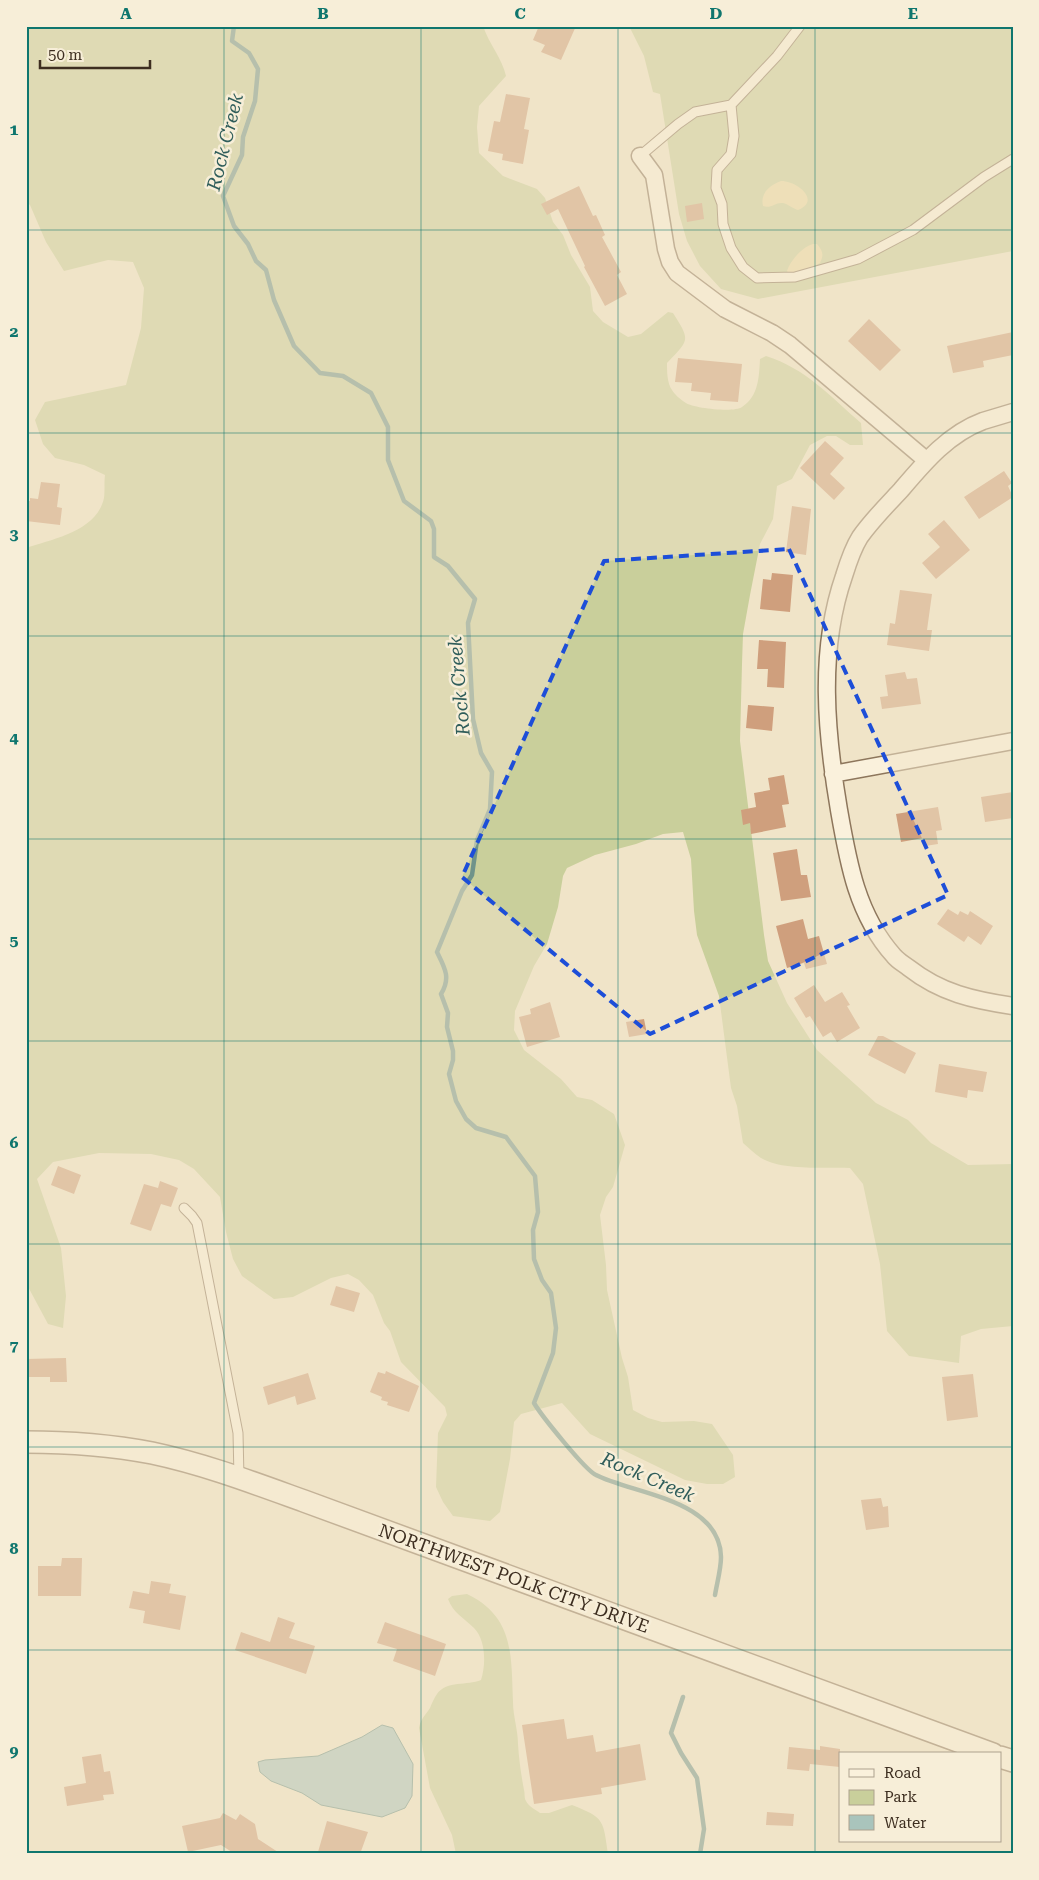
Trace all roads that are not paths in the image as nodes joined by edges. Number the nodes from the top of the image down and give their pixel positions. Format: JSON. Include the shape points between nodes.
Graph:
{"nodes":[{"id":1,"x":800,"y":26,"type":"edge"},
{"id":2,"x":731,"y":105,"type":"junction"},
{"id":3,"x":640,"y":156,"type":"joint"},
{"id":4,"x":1013,"y":159,"type":"edge"},
{"id":5,"x":1013,"y":412,"type":"edge"},
{"id":6,"x":926,"y":460,"type":"junction"},
{"id":7,"x":1013,"y":741,"type":"edge"},
{"id":8,"x":833,"y":774,"type":"junction"},
{"id":9,"x":1013,"y":1006,"type":"edge"},
{"id":10,"x":184,"y":1208,"type":"dead end"},
{"id":11,"x":26,"y":1442,"type":"edge"},
{"id":12,"x":240,"y":1478,"type":"junction"},
{"id":13,"x":988,"y":1752,"type":"edge"}],
"edges":[{"from":1,"to":2,"type":"lane","via":[[778,56]]},
{"from":2,"to":3,"type":"lane","via":[[695,112]]},
{"from":2,"to":4,"type":"lane","via":[[734,136],[731,154],[717,170],[716,188],[731,248],[743,267],[757,278],[795,277],[858,259],[913,230]]},
{"from":3,"to":6,"type":"street","via":[[654,176],[666,249],[677,273],[725,309],[790,345]]},
{"from":5,"to":6,"type":"street","via":[[967,429]]},
{"from":6,"to":8,"type":"street","via":[[860,538],[839,590],[832,622],[827,676]]},
{"from":7,"to":8,"type":"street"},
{"from":8,"to":9,"type":"street","via":[[853,879],[862,907],[895,958],[947,992]]},
{"from":10,"to":12,"type":"lane","via":[[197,1223],[199,1232],[238,1433]]},
{"from":11,"to":12,"type":"street","name":"NORTHWEST POLK CITY DRIVE","via":[[134,1450]]},
{"from":12,"to":13,"type":"street","name":"NORTHWEST POLK CITY DRIVE"}]}
